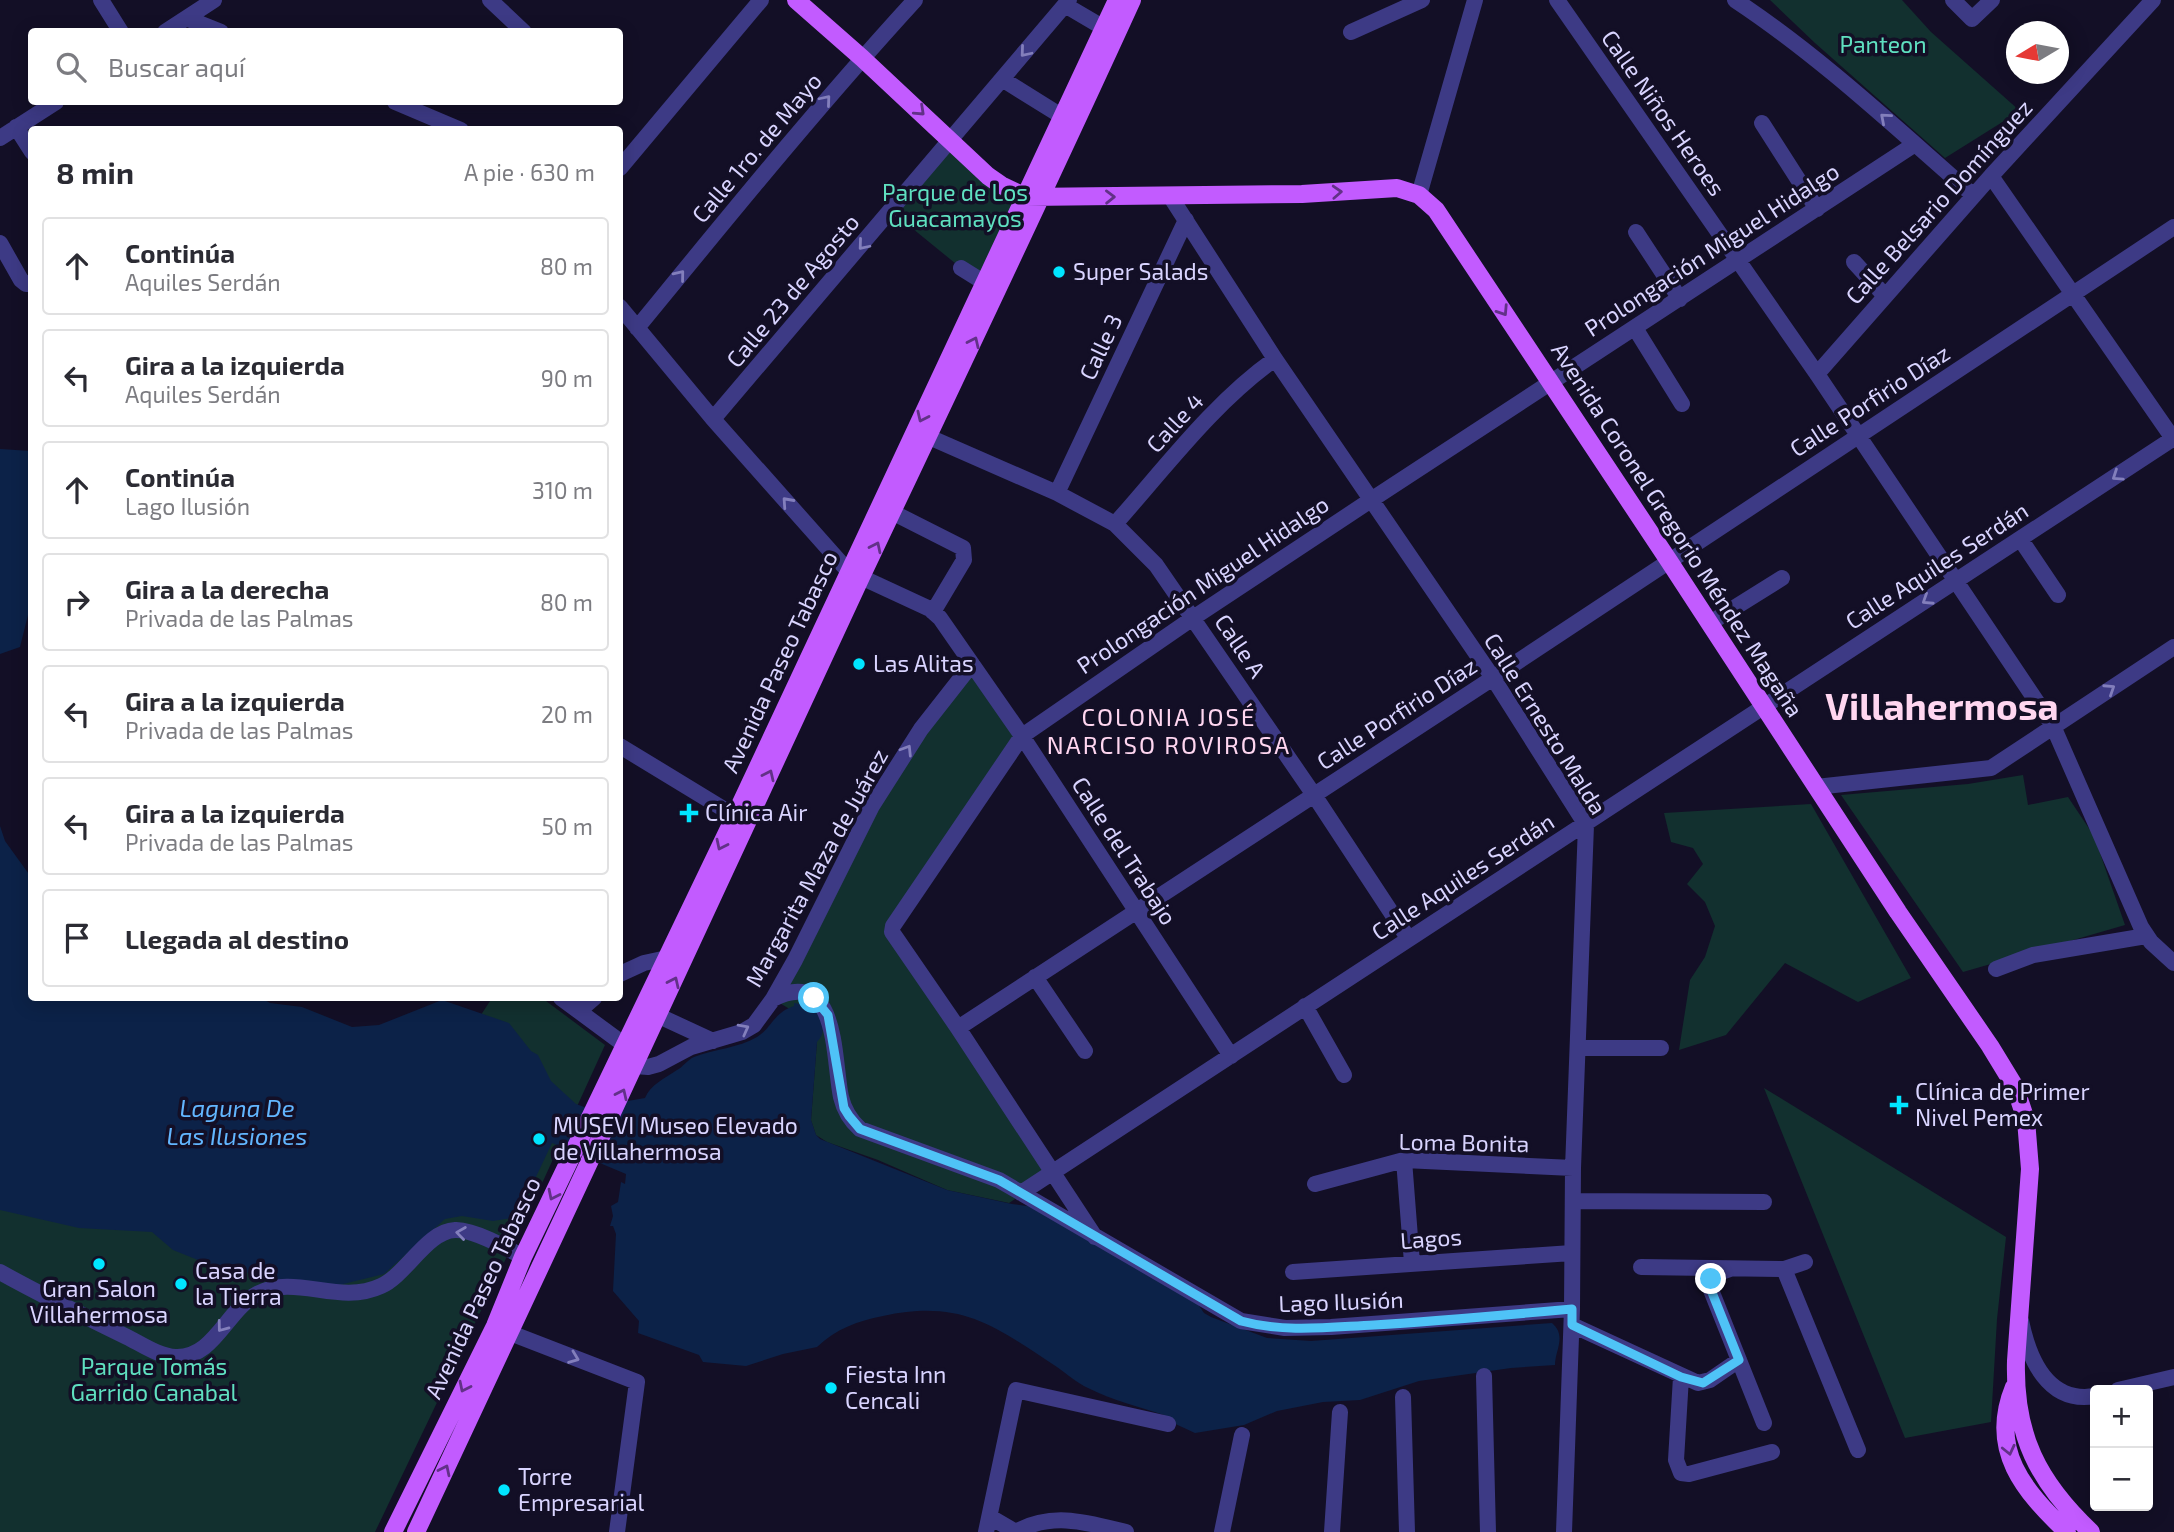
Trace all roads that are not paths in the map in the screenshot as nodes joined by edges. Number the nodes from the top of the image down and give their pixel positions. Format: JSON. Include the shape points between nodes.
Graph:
{"nodes":[{"id":1,"x":101,"y":0,"type":"edge"},
{"id":2,"x":214,"y":0,"type":"edge"},
{"id":3,"x":490,"y":0,"type":"edge"},
{"id":4,"x":761,"y":0,"type":"edge"},
{"id":5,"x":796,"y":0,"type":"edge"},
{"id":6,"x":915,"y":0,"type":"edge"},
{"id":7,"x":1117,"y":0,"type":"edge"},
{"id":8,"x":1132,"y":0,"type":"edge"},
{"id":9,"x":1422,"y":0,"type":"edge"},
{"id":10,"x":1475,"y":0,"type":"edge"},
{"id":11,"x":1557,"y":0,"type":"edge"},
{"id":12,"x":1735,"y":0,"type":"edge"},
{"id":13,"x":1953,"y":0,"type":"edge"},
{"id":14,"x":1992,"y":0,"type":"edge"},
{"id":15,"x":2153,"y":0,"type":"edge"},
{"id":16,"x":1067,"y":3,"type":"edge"},
{"id":17,"x":186,"y":18,"type":"junction"},
{"id":18,"x":118,"y":28,"type":"edge"},
{"id":19,"x":171,"y":28,"type":"edge"},
{"id":20,"x":211,"y":28,"type":"edge"},
{"id":21,"x":520,"y":28,"type":"edge"},
{"id":22,"x":1104,"y":28,"type":"junction"},
{"id":23,"x":1351,"y":32,"type":"dead end"},
{"id":24,"x":862,"y":58,"type":"junction"},
{"id":25,"x":1002,"y":79,"type":"junction"},
{"id":26,"x":51,"y":105,"type":"edge"},
{"id":27,"x":402,"y":105,"type":"edge"},
{"id":28,"x":1063,"y":117,"type":"junction"},
{"id":29,"x":1762,"y":124,"type":"dead end"},
{"id":30,"x":452,"y":126,"type":"edge"},
{"id":31,"x":16,"y":127,"type":"junction"},
{"id":32,"x":0,"y":138,"type":"edge"},
{"id":33,"x":952,"y":141,"type":"junction"},
{"id":34,"x":1914,"y":144,"type":"junction"},
{"id":35,"x":28,"y":146,"type":"edge"},
{"id":36,"x":623,"y":164,"type":"edge"},
{"id":37,"x":1991,"y":176,"type":"junction"},
{"id":38,"x":1419,"y":195,"type":"junction"},
{"id":39,"x":1973,"y":195,"type":"junction"},
{"id":40,"x":1170,"y":196,"type":"junction"},
{"id":41,"x":1034,"y":197,"type":"junction"},
{"id":42,"x":1817,"y":209,"type":"junction"},
{"id":43,"x":1186,"y":220,"type":"junction"},
{"id":44,"x":2174,"y":227,"type":"edge"},
{"id":45,"x":1636,"y":232,"type":"dead end"},
{"id":46,"x":0,"y":243,"type":"edge"},
{"id":47,"x":1738,"y":260,"type":"junction"},
{"id":48,"x":1854,"y":262,"type":"dead end"},
{"id":49,"x":961,"y":268,"type":"dead end"},
{"id":50,"x":985,"y":283,"type":"junction"},
{"id":51,"x":28,"y":284,"type":"edge"},
{"id":52,"x":2073,"y":294,"type":"junction"},
{"id":53,"x":1885,"y":296,"type":"junction"},
{"id":54,"x":1680,"y":299,"type":"junction"},
{"id":55,"x":623,"y":311,"type":"edge"},
{"id":56,"x":637,"y":328,"type":"junction"},
{"id":57,"x":1636,"y":328,"type":"junction"},
{"id":58,"x":1275,"y":359,"type":"junction"},
{"id":59,"x":1817,"y":374,"type":"junction"},
{"id":60,"x":1550,"y":383,"type":"junction"},
{"id":61,"x":1682,"y":404,"type":"dead end"},
{"id":62,"x":713,"y":419,"type":"junction"},
{"id":63,"x":1858,"y":436,"type":"junction"},
{"id":64,"x":929,"y":437,"type":"junction"},
{"id":65,"x":2174,"y":439,"type":"edge"},
{"id":66,"x":1057,"y":493,"type":"junction"},
{"id":67,"x":1371,"y":500,"type":"junction"},
{"id":68,"x":892,"y":512,"type":"junction"},
{"id":69,"x":1115,"y":524,"type":"junction"},
{"id":70,"x":2021,"y":540,"type":"junction"},
{"id":71,"x":1669,"y":561,"type":"junction"},
{"id":72,"x":855,"y":574,"type":"junction"},
{"id":73,"x":1782,"y":578,"type":"dead end"},
{"id":74,"x":1957,"y":581,"type":"junction"},
{"id":75,"x":2058,"y":595,"type":"dead end"},
{"id":76,"x":933,"y":612,"type":"junction"},
{"id":77,"x":1193,"y":618,"type":"junction"},
{"id":78,"x":1710,"y":623,"type":"junction"},
{"id":79,"x":2174,"y":647,"type":"edge"},
{"id":80,"x":972,"y":664,"type":"junction"},
{"id":81,"x":1493,"y":678,"type":"junction"},
{"id":82,"x":1763,"y":705,"type":"junction"},
{"id":83,"x":2053,"y":726,"type":"junction"},
{"id":84,"x":1022,"y":736,"type":"junction"},
{"id":85,"x":623,"y":748,"type":"edge"},
{"id":86,"x":1816,"y":787,"type":"junction"},
{"id":87,"x":1314,"y":795,"type":"junction"},
{"id":88,"x":735,"y":816,"type":"junction"},
{"id":89,"x":1586,"y":825,"type":"junction"},
{"id":90,"x":1136,"y":911,"type":"junction"},
{"id":91,"x":2147,"y":936,"type":"junction"},
{"id":92,"x":1408,"y":938,"type":"junction"},
{"id":93,"x":667,"y":958,"type":"junction"},
{"id":94,"x":2174,"y":963,"type":"edge"},
{"id":95,"x":1996,"y":969,"type":"dead end"},
{"id":96,"x":623,"y":973,"type":"edge"},
{"id":97,"x":1035,"y":977,"type":"junction"},
{"id":98,"x":773,"y":999,"type":"junction"},
{"id":99,"x":565,"y":1001,"type":"edge"},
{"id":100,"x":591,"y":1001,"type":"edge"},
{"id":101,"x":1306,"y":1006,"type":"junction"},
{"id":102,"x":579,"y":1011,"type":"junction"},
{"id":103,"x":659,"y":1016,"type":"junction"},
{"id":104,"x":958,"y":1028,"type":"junction"},
{"id":105,"x":713,"y":1041,"type":"junction"},
{"id":106,"x":626,"y":1046,"type":"junction"},
{"id":107,"x":1578,"y":1048,"type":"junction"},
{"id":108,"x":1661,"y":1048,"type":"dead end"},
{"id":109,"x":1085,"y":1051,"type":"dead end"},
{"id":110,"x":1231,"y":1056,"type":"junction"},
{"id":111,"x":635,"y":1066,"type":"junction"},
{"id":112,"x":1344,"y":1075,"type":"dead end"},
{"id":113,"x":1404,"y":1160,"type":"junction"},
{"id":114,"x":1573,"y":1168,"type":"junction"},
{"id":115,"x":1055,"y":1172,"type":"junction"},
{"id":116,"x":1315,"y":1184,"type":"dead end"},
{"id":117,"x":1021,"y":1193,"type":"junction"},
{"id":118,"x":1573,"y":1201,"type":"junction"},
{"id":119,"x":1765,"y":1202,"type":"dead end"},
{"id":120,"x":1096,"y":1237,"type":"junction"},
{"id":121,"x":1572,"y":1253,"type":"junction"},
{"id":122,"x":523,"y":1257,"type":"junction"},
{"id":123,"x":1805,"y":1262,"type":"dead end"},
{"id":124,"x":1412,"y":1263,"type":"junction"},
{"id":125,"x":1641,"y":1267,"type":"dead end"},
{"id":126,"x":1730,"y":1269,"type":"junction"},
{"id":127,"x":1784,"y":1269,"type":"junction"},
{"id":128,"x":0,"y":1272,"type":"edge"},
{"id":129,"x":1293,"y":1272,"type":"dead end"},
{"id":130,"x":2019,"y":1308,"type":"junction"},
{"id":131,"x":1572,"y":1317,"type":"junction"},
{"id":132,"x":503,"y":1330,"type":"junction"},
{"id":133,"x":1739,"y":1360,"type":"junction"},
{"id":134,"x":1484,"y":1376,"type":"dead end"},
{"id":135,"x":1681,"y":1377,"type":"junction"},
{"id":136,"x":2174,"y":1377,"type":"edge"},
{"id":137,"x":2015,"y":1384,"type":"junction"},
{"id":138,"x":2140,"y":1385,"type":"edge"},
{"id":139,"x":1403,"y":1396,"type":"dead end"},
{"id":140,"x":2090,"y":1396,"type":"edge"},
{"id":141,"x":1340,"y":1412,"type":"dead end"},
{"id":142,"x":1764,"y":1423,"type":"dead end"},
{"id":143,"x":1168,"y":1424,"type":"dead end"},
{"id":144,"x":1242,"y":1435,"type":"dead end"},
{"id":145,"x":1858,"y":1450,"type":"dead end"},
{"id":146,"x":1772,"y":1452,"type":"dead end"},
{"id":147,"x":988,"y":1525,"type":"edge"},
{"id":148,"x":393,"y":1532,"type":"edge"},
{"id":149,"x":416,"y":1532,"type":"edge"},
{"id":150,"x":617,"y":1532,"type":"edge"},
{"id":151,"x":1016,"y":1532,"type":"edge"},
{"id":152,"x":1126,"y":1532,"type":"edge"},
{"id":153,"x":1222,"y":1532,"type":"edge"},
{"id":154,"x":1332,"y":1532,"type":"edge"},
{"id":155,"x":1407,"y":1532,"type":"edge"},
{"id":156,"x":1488,"y":1532,"type":"edge"},
{"id":157,"x":1564,"y":1532,"type":"edge"},
{"id":158,"x":2067,"y":1532,"type":"edge"},
{"id":159,"x":2091,"y":1532,"type":"edge"}],
"edges":[{"from":1,"to":18,"type":"street"},
{"from":2,"to":17,"type":"street"},
{"from":3,"to":21,"type":"street"},
{"from":4,"to":36,"type":"street"},
{"from":5,"to":24,"type":"main road"},
{"from":6,"to":24,"type":"street","name":"Calle 1ro. de Mayo"},
{"from":7,"to":22,"type":"main road","name":"Avenida Paseo Tabasco"},
{"from":8,"to":41,"type":"main road","name":"Avenida Paseo Tabasco"},
{"from":9,"to":23,"type":"street"},
{"from":10,"to":38,"type":"street"},
{"from":11,"to":47,"type":"street","name":"Calle Niños Heroes"},
{"from":34,"to":12,"type":"street","one_way":true,"via":[[1793,40]]},
{"from":13,"to":14,"type":"street","via":[[1972,19]]},
{"from":15,"to":37,"type":"street","name":"Calle Belsario Domínguez"},
{"from":16,"to":22,"type":"street"},
{"from":16,"to":25,"type":"street","name":"Calle 23 de Agosto","one_way":true},
{"from":17,"to":19,"type":"street"},
{"from":17,"to":20,"type":"street"},
{"from":22,"to":28,"type":"main road","name":"Avenida Paseo Tabasco"},
{"from":24,"to":33,"type":"main road","one_way":true},
{"from":56,"to":24,"type":"street","name":"Calle 1ro. de Mayo","one_way":true},
{"from":25,"to":28,"type":"street"},
{"from":25,"to":33,"type":"street","name":"Calle 23 de Agosto"},
{"from":26,"to":31,"type":"street"},
{"from":27,"to":30,"type":"street"},
{"from":28,"to":41,"type":"main road","name":"Avenida Paseo Tabasco"},
{"from":29,"to":42,"type":"street"},
{"from":31,"to":32,"type":"street"},
{"from":31,"to":35,"type":"street"},
{"from":33,"to":41,"type":"main road","via":[[1001,185]]},
{"from":33,"to":62,"type":"street","name":"Calle 23 de Agosto","one_way":true},
{"from":34,"to":39,"type":"street"},
{"from":34,"to":42,"type":"street","name":"Prolongación Miguel Hidalgo"},
{"from":37,"to":39,"type":"street","name":"Calle Belsario Domínguez"},
{"from":37,"to":52,"type":"street"},
{"from":40,"to":38,"type":"main road","one_way":true,"via":[[1397,188]]},
{"from":38,"to":60,"type":"main road","name":"Avenida Coronel Gregorio Méndez Magaña","one_way":true,"via":[[1436,210]]},
{"from":39,"to":53,"type":"street","name":"Calle Belsario Domínguez"},
{"from":41,"to":40,"type":"main road","one_way":true},
{"from":40,"to":43,"type":"street","name":"Calle Ernesto Malda"},
{"from":41,"to":50,"type":"main road","name":"Avenida Paseo Tabasco"},
{"from":64,"to":41,"type":"main road","name":"Avenida Paseo Tabasco","one_way":true},
{"from":42,"to":47,"type":"street","name":"Prolongación Miguel Hidalgo"},
{"from":43,"to":58,"type":"street","name":"Calle Ernesto Malda"},
{"from":43,"to":66,"type":"street","name":"Calle 3"},
{"from":44,"to":52,"type":"street","name":"Calle Porfirio Díaz"},
{"from":45,"to":54,"type":"street"},
{"from":46,"to":51,"type":"street","via":[[21,280]]},
{"from":47,"to":54,"type":"street","name":"Prolongación Miguel Hidalgo"},
{"from":47,"to":59,"type":"street","name":"Calle Niños Heroes"},
{"from":48,"to":53,"type":"street"},
{"from":49,"to":50,"type":"street"},
{"from":50,"to":72,"type":"main road","name":"Avenida Paseo Tabasco","one_way":true},
{"from":52,"to":63,"type":"street","name":"Calle Porfirio Díaz"},
{"from":52,"to":65,"type":"street"},
{"from":53,"to":59,"type":"street","name":"Calle Belsario Domínguez"},
{"from":54,"to":57,"type":"street","name":"Prolongación Miguel Hidalgo"},
{"from":55,"to":56,"type":"street"},
{"from":56,"to":62,"type":"street"},
{"from":57,"to":60,"type":"street","name":"Prolongación Miguel Hidalgo"},
{"from":57,"to":61,"type":"street"},
{"from":58,"to":67,"type":"street","name":"Calle Ernesto Malda"},
{"from":58,"to":69,"type":"street","name":"Calle 4","via":[[1221,407]]},
{"from":59,"to":63,"type":"street","name":"Calle Niños Heroes"},
{"from":60,"to":67,"type":"street","name":"Prolongación Miguel Hidalgo"},
{"from":60,"to":71,"type":"main road","name":"Avenida Coronel Gregorio Méndez Magaña"},
{"from":72,"to":62,"type":"street","one_way":true},
{"from":63,"to":71,"type":"street","name":"Calle Porfirio Díaz"},
{"from":63,"to":74,"type":"street","name":"Calle Niños Heroes"},
{"from":64,"to":66,"type":"street","name":"Calle A"},
{"from":64,"to":68,"type":"main road","name":"Avenida Paseo Tabasco"},
{"from":65,"to":70,"type":"street","name":"Calle Aquiles Serdán","one_way":true},
{"from":66,"to":69,"type":"street","name":"Calle A"},
{"from":67,"to":77,"type":"street","name":"Prolongación Miguel Hidalgo"},
{"from":67,"to":81,"type":"street","name":"Calle Ernesto Malda"},
{"from":72,"to":68,"type":"main road","name":"Avenida Paseo Tabasco","one_way":true},
{"from":68,"to":76,"type":"street","via":[[963,548],[964,559]]},
{"from":69,"to":77,"type":"street","name":"Calle A","via":[[1156,565]]},
{"from":70,"to":74,"type":"street","name":"Calle Aquiles Serdán"},
{"from":70,"to":75,"type":"street"},
{"from":71,"to":78,"type":"main road","name":"Avenida Coronel Gregorio Méndez Magaña"},
{"from":71,"to":81,"type":"street","name":"Calle Porfirio Díaz"},
{"from":72,"to":76,"type":"street","name":"Calle del Trabajo"},
{"from":72,"to":88,"type":"main road","name":"Avenida Paseo Tabasco"},
{"from":103,"to":72,"type":"main road","name":"Avenida Paseo Tabasco","one_way":true},
{"from":73,"to":78,"type":"street"},
{"from":74,"to":82,"type":"street","name":"Calle Aquiles Serdán","one_way":true},
{"from":74,"to":83,"type":"street","name":"Calle Niños Heroes"},
{"from":76,"to":80,"type":"street","name":"Calle del Trabajo"},
{"from":77,"to":84,"type":"street","name":"Prolongación Miguel Hidalgo"},
{"from":77,"to":87,"type":"street","name":"Calle A"},
{"from":78,"to":82,"type":"main road","name":"Avenida Coronel Gregorio Méndez Magaña"},
{"from":83,"to":79,"type":"street","one_way":true},
{"from":80,"to":84,"type":"street","name":"Calle del Trabajo"},
{"from":98,"to":80,"type":"street","name":"Margarita Maza de Juárez","one_way":true,"via":[[872,806],[920,729]]},
{"from":81,"to":87,"type":"street","name":"Calle Porfirio Díaz"},
{"from":81,"to":89,"type":"street","name":"Calle Ernesto Malda"},
{"from":82,"to":86,"type":"main road","name":"Avenida Coronel Gregorio Méndez Magaña"},
{"from":82,"to":89,"type":"street","name":"Calle Aquiles Serdán"},
{"from":83,"to":86,"type":"street","via":[[1991,768]]},
{"from":83,"to":91,"type":"street","name":"Calle Niños Heroes"},
{"from":84,"to":90,"type":"street","name":"Calle del Trabajo"},
{"from":84,"to":104,"type":"street","name":"Prolongación Miguel Hidalgo","via":[[892,930]]},
{"from":85,"to":88,"type":"street"},
{"from":86,"to":130,"type":"main road","name":"Avenida Coronel Gregorio Méndez Magaña","via":[[1990,1046],[2022,1103],[2030,1169]]},
{"from":87,"to":90,"type":"street","name":"Calle Porfirio Díaz"},
{"from":87,"to":92,"type":"street","name":"Calle A"},
{"from":88,"to":93,"type":"main road","name":"Avenida Paseo Tabasco","one_way":true},
{"from":89,"to":92,"type":"street","name":"Calle Aquiles Serdán"},
{"from":89,"to":107,"type":"street","name":"Calle Ernesto Malda"},
{"from":90,"to":97,"type":"street","name":"Calle Porfirio Díaz"},
{"from":90,"to":110,"type":"street","name":"Calle del Trabajo"},
{"from":91,"to":94,"type":"street","name":"Calle Niños Heroes"},
{"from":91,"to":95,"type":"street","via":[[2033,955]]},
{"from":92,"to":101,"type":"street","name":"Calle Aquiles Serdán"},
{"from":93,"to":96,"type":"street"},
{"from":93,"to":106,"type":"main road","name":"Avenida Paseo Tabasco"},
{"from":97,"to":104,"type":"street","name":"Calle Porfirio Díaz"},
{"from":97,"to":109,"type":"street"},
{"from":105,"to":98,"type":"street","name":"Margarita Maza de Juárez","one_way":true,"via":[[748,1029]]},
{"from":98,"to":117,"type":"street","name":"Lago Ilusión","via":[[800,993],[825,1008],[841,1097],[860,1129],[977,1171]]},
{"from":99,"to":102,"type":"street"},
{"from":100,"to":102,"type":"street"},
{"from":101,"to":110,"type":"street","name":"Calle Aquiles Serdán"},
{"from":101,"to":112,"type":"street"},
{"from":102,"to":106,"type":"street"},
{"from":103,"to":105,"type":"street"},
{"from":103,"to":111,"type":"main road","name":"Avenida Paseo Tabasco"},
{"from":104,"to":115,"type":"street","name":"Prolongación Miguel Hidalgo"},
{"from":105,"to":111,"type":"street","name":"Margarita Maza de Juárez","via":[[659,1064]]},
{"from":106,"to":122,"type":"main road","name":"Avenida Paseo Tabasco","one_way":true},
{"from":107,"to":108,"type":"street"},
{"from":107,"to":114,"type":"street","name":"Calle Ernesto Malda"},
{"from":110,"to":115,"type":"street","name":"Calle Aquiles Serdán"},
{"from":132,"to":111,"type":"main road","name":"Avenida Paseo Tabasco","one_way":true},
{"from":113,"to":114,"type":"street","name":"Loma Bonita"},
{"from":113,"to":116,"type":"street","name":"Loma Bonita"},
{"from":113,"to":124,"type":"street"},
{"from":114,"to":118,"type":"street","name":"Calle Ernesto Malda"},
{"from":115,"to":117,"type":"street","name":"Calle Aquiles Serdán"},
{"from":115,"to":120,"type":"street","name":"Prolongación Miguel Hidalgo"},
{"from":117,"to":120,"type":"street","name":"Lago Ilusión"},
{"from":118,"to":119,"type":"street"},
{"from":118,"to":121,"type":"street","name":"Calle Ernesto Malda"},
{"from":120,"to":131,"type":"street","name":"Lago Ilusión","via":[[1229,1316],[1264,1326]]},
{"from":121,"to":124,"type":"street","name":"Lagos"},
{"from":121,"to":131,"type":"street","name":"Calle Ernesto Malda"},
{"from":122,"to":128,"type":"street","one_way":true,"via":[[494,1241],[457,1229],[448,1231],[390,1281],[367,1292],[337,1294],[286,1286],[260,1292],[239,1306],[210,1343],[195,1353],[174,1357]]},
{"from":122,"to":132,"type":"main road","name":"Avenida Paseo Tabasco"},
{"from":123,"to":127,"type":"street"},
{"from":124,"to":129,"type":"street","name":"Lagos"},
{"from":125,"to":126,"type":"street"},
{"from":126,"to":127,"type":"street"},
{"from":126,"to":133,"type":"street","via":[[1713,1275],[1710,1287]]},
{"from":127,"to":145,"type":"street"},
{"from":130,"to":137,"type":"main road","name":"Avenida Coronel Gregorio Méndez Magaña"},
{"from":130,"to":140,"type":"street","via":[[2030,1352],[2047,1383],[2074,1396]]},
{"from":131,"to":135,"type":"street"},
{"from":131,"to":157,"type":"street","name":"Calle Ernesto Malda"},
{"from":132,"to":148,"type":"main road","name":"Avenida Paseo Tabasco","one_way":true},
{"from":149,"to":132,"type":"main road","name":"Avenida Paseo Tabasco","one_way":true},
{"from":132,"to":150,"type":"street","one_way":true,"via":[[637,1382]]},
{"from":133,"to":135,"type":"street","via":[[1703,1383]]},
{"from":133,"to":142,"type":"street"},
{"from":134,"to":156,"type":"street"},
{"from":135,"to":146,"type":"street","via":[[1676,1460],[1681,1474]]},
{"from":136,"to":138,"type":"street"},
{"from":137,"to":158,"type":"main road","one_way":true,"via":[[2005,1412],[2011,1460],[2033,1497]]},
{"from":137,"to":159,"type":"main road","name":"Avenida Coronel Gregorio Méndez Magaña","via":[[2034,1460],[2060,1501]]},
{"from":139,"to":155,"type":"street"},
{"from":141,"to":154,"type":"street"},
{"from":143,"to":147,"type":"street","via":[[1016,1390]]},
{"from":144,"to":153,"type":"street"},
{"from":147,"to":151,"type":"street"},
{"from":151,"to":152,"type":"street","via":[[1063,1519]]}]}
